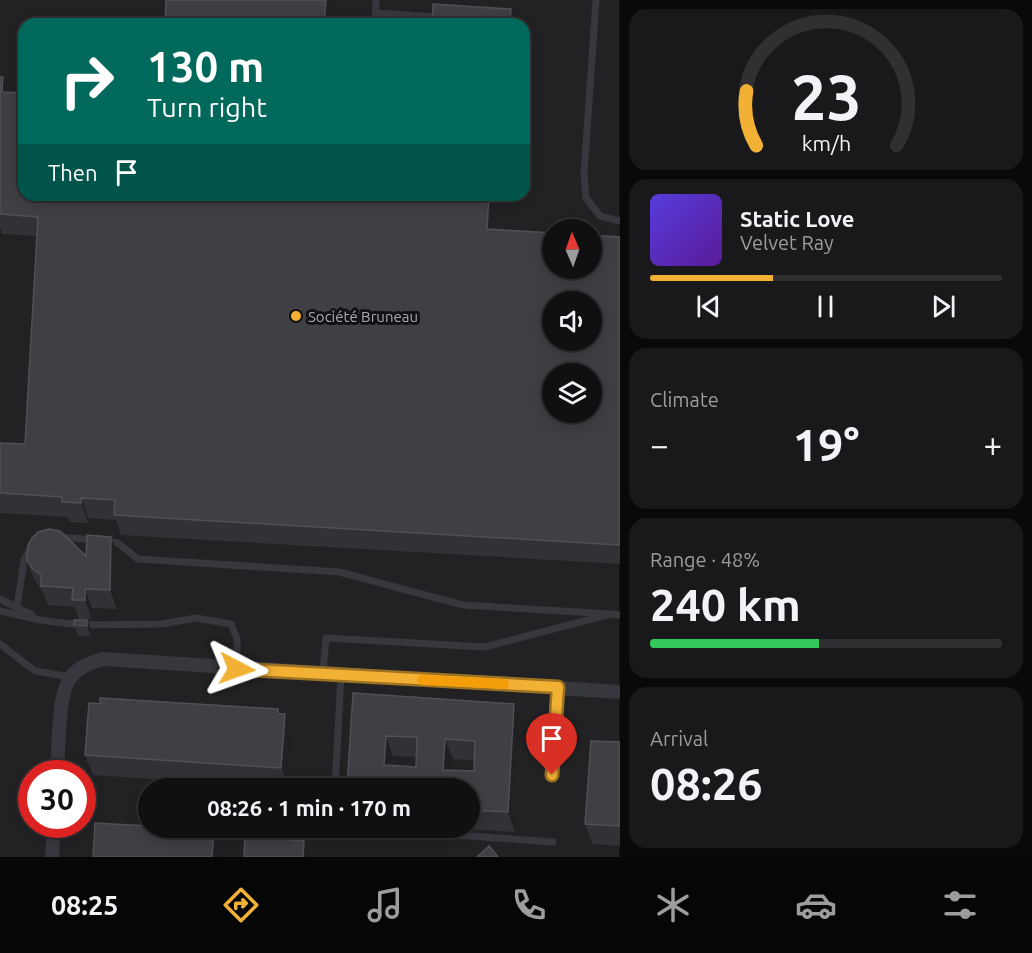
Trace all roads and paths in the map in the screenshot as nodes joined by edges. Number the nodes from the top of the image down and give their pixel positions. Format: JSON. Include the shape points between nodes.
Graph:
{"nodes":[{"id":1,"x":376,"y":0,"type":"edge"},
{"id":2,"x":596,"y":0,"type":"edge"},
{"id":3,"x":376,"y":13,"type":"junction"},
{"id":4,"x":436,"y":17,"type":"edge"},
{"id":5,"x":376,"y":18,"type":"edge"},
{"id":6,"x":620,"y":221,"type":"edge"},
{"id":7,"x":52,"y":536,"type":"edge"},
{"id":8,"x":42,"y":539,"type":"edge"},
{"id":9,"x":0,"y":599,"type":"edge"},
{"id":10,"x":17,"y":607,"type":"junction"},
{"id":11,"x":0,"y":610,"type":"edge"},
{"id":12,"x":615,"y":615,"type":"edge"},
{"id":13,"x":40,"y":620,"type":"junction"},
{"id":14,"x":0,"y":644,"type":"edge"},
{"id":15,"x":237,"y":669,"type":"junction"},
{"id":16,"x":323,"y":674,"type":"junction"},
{"id":17,"x":341,"y":675,"type":"junction"},
{"id":18,"x":70,"y":677,"type":"junction"},
{"id":19,"x":558,"y":687,"type":"junction"},
{"id":20,"x":620,"y":692,"type":"edge"},
{"id":21,"x":58,"y":760,"type":"edge"},
{"id":22,"x":552,"y":775,"type":"dead end"},
{"id":23,"x":336,"y":778,"type":"edge"},
{"id":24,"x":480,"y":837,"type":"edge"},
{"id":25,"x":53,"y":838,"type":"edge"},
{"id":26,"x":553,"y":842,"type":"dead end"},
{"id":27,"x":52,"y":857,"type":"edge"}],
"edges":[{"from":1,"to":3,"type":"lane"},
{"from":2,"to":6,"type":"lane","via":[[584,174],[586,198],[600,216]]},
{"from":3,"to":4,"type":"lane"},
{"from":3,"to":5,"type":"lane"},
{"from":7,"to":12,"type":"lane","via":[[118,543],[138,558],[339,572],[463,605]]},
{"from":8,"to":10,"type":"lane","via":[[33,543],[24,560]]},
{"from":9,"to":10,"type":"lane"},
{"from":10,"to":13,"type":"lane"},
{"from":11,"to":13,"type":"lane"},
{"from":12,"to":16,"type":"lane","via":[[485,647],[326,638]]},
{"from":13,"to":15,"type":"lane","via":[[79,625],[162,624],[196,618],[231,624],[237,639]]},
{"from":14,"to":18,"type":"lane","via":[[35,671]]},
{"from":15,"to":16,"type":"street"},
{"from":15,"to":18,"type":"street","via":[[103,659],[85,664]]},
{"from":16,"to":17,"type":"street"},
{"from":17,"to":19,"type":"street"},
{"from":17,"to":23,"type":"lane"},
{"from":18,"to":21,"type":"street","via":[[62,696]]},
{"from":19,"to":20,"type":"street"},
{"from":19,"to":22,"type":"lane"},
{"from":24,"to":26,"type":"lane"},
{"from":25,"to":27,"type":"street"}]}
